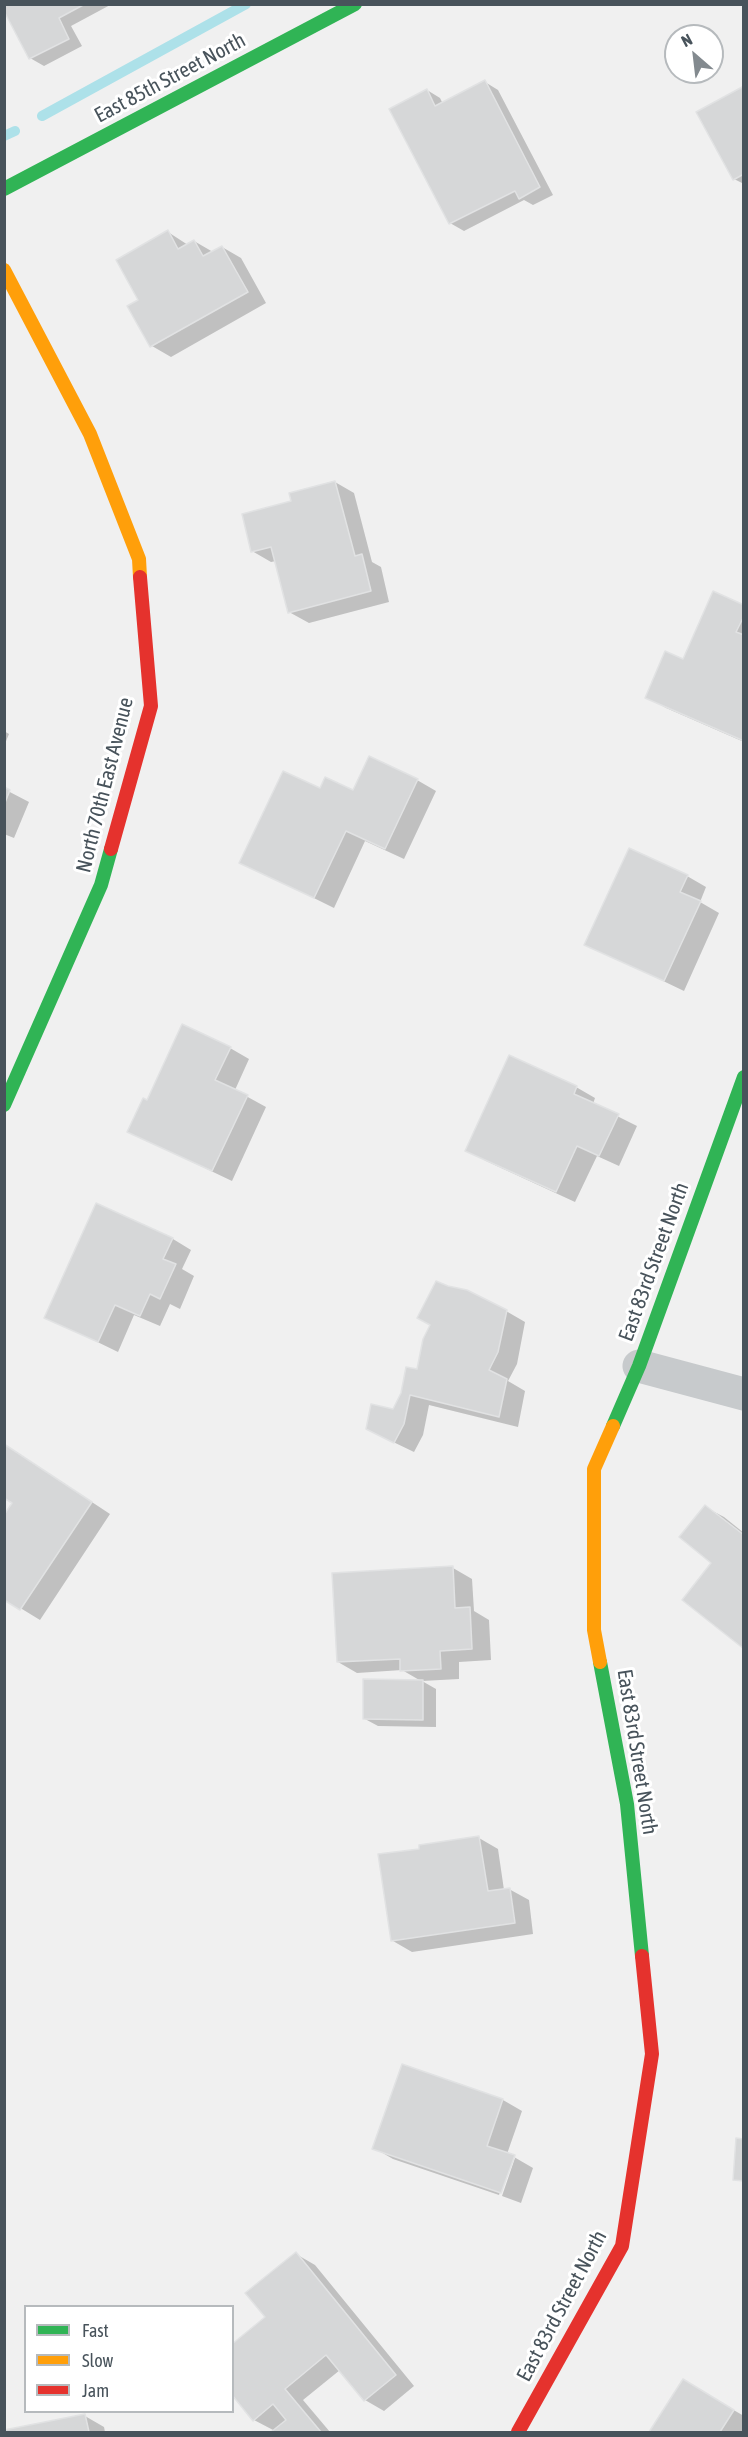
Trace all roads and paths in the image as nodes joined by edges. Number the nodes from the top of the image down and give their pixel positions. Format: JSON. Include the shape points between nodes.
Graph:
{"nodes":[{"id":1,"x":355,"y":4,"type":"edge"},
{"id":2,"x":4,"y":189,"type":"edge"},
{"id":3,"x":4,"y":270,"type":"edge"},
{"id":4,"x":744,"y":1077,"type":"edge"},
{"id":5,"x":4,"y":1105,"type":"edge"},
{"id":6,"x":639,"y":1366,"type":"junction"},
{"id":7,"x":744,"y":1394,"type":"edge"},
{"id":8,"x":518,"y":2433,"type":"edge"}],
"edges":[{"from":1,"to":2,"type":"street","name":"East 85th Street North"},
{"from":3,"to":5,"type":"street","name":"North 70th East Avenue","via":[[90,434],[139,559],[151,706],[101,885]]},
{"from":4,"to":6,"type":"street","name":"East 83rd Street North"},
{"from":6,"to":7,"type":"street"},
{"from":6,"to":8,"type":"street","name":"East 83rd Street North","via":[[594,1469],[594,1630],[627,1804],[652,2054],[622,2246]]}]}
